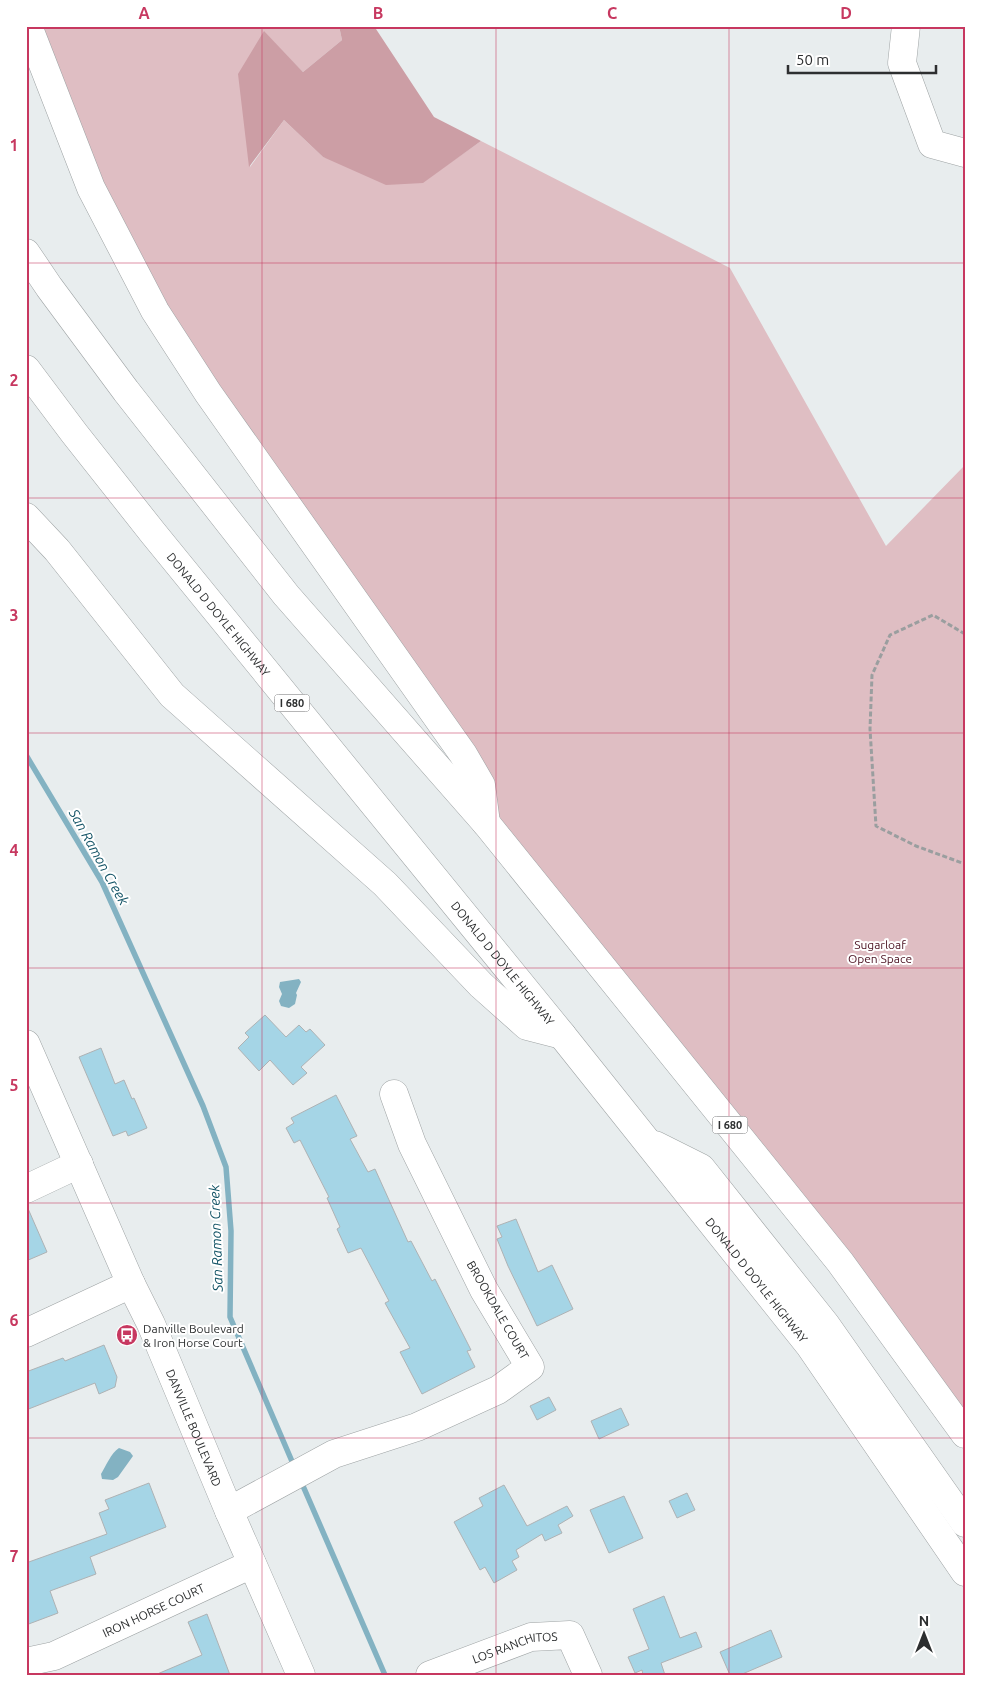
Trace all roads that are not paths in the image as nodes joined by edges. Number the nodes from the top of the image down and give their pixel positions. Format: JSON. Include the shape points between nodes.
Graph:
{"nodes":[{"id":1,"x":28,"y":26,"type":"edge"},
{"id":2,"x":906,"y":26,"type":"edge"},
{"id":3,"x":965,"y":153,"type":"edge"},
{"id":4,"x":26,"y":253,"type":"edge"},
{"id":5,"x":26,"y":368,"type":"edge"},
{"id":6,"x":26,"y":517,"type":"edge"},
{"id":7,"x":486,"y":823,"type":"junction"},
{"id":8,"x":562,"y":1035,"type":"junction"},
{"id":9,"x":28,"y":1055,"type":"edge"},
{"id":10,"x":394,"y":1094,"type":"dead end"},
{"id":11,"x":647,"y":1141,"type":"junction"},
{"id":12,"x":79,"y":1164,"type":"junction"},
{"id":13,"x":26,"y":1189,"type":"edge"},
{"id":14,"x":131,"y":1284,"type":"junction"},
{"id":15,"x":26,"y":1333,"type":"edge"},
{"id":16,"x":965,"y":1434,"type":"edge"},
{"id":17,"x":229,"y":1511,"type":"junction"},
{"id":18,"x":965,"y":1523,"type":"edge"},
{"id":19,"x":252,"y":1564,"type":"junction"},
{"id":20,"x":965,"y":1572,"type":"edge"},
{"id":21,"x":26,"y":1662,"type":"edge"},
{"id":22,"x":46,"y":1665,"type":"edge"},
{"id":23,"x":440,"y":1671,"type":"edge"},
{"id":24,"x":302,"y":1675,"type":"edge"},
{"id":25,"x":588,"y":1675,"type":"edge"}],
"edges":[{"from":1,"to":7,"type":"main road","via":[[91,188],[155,311],[208,392],[464,754],[481,785]]},
{"from":2,"to":3,"type":"main road","via":[[902,63],[932,144]]},
{"from":4,"to":7,"type":"main road","number":"I 680","via":[[126,391],[286,595]]},
{"from":5,"to":8,"type":"main road","name":"DONALD D DOYLE HIGHWAY","number":"I 680","via":[[153,533]]},
{"from":6,"to":8,"type":"main road","via":[[57,550],[172,695],[384,884],[481,985],[527,1026]]},
{"from":7,"to":16,"type":"main road","number":"I 680","via":[[840,1262]]},
{"from":8,"to":11,"type":"main road","name":"DONALD D DOYLE HIGHWAY","number":"I 680"},
{"from":9,"to":12,"type":"main road","name":"DANVILLE BOULEVARD"},
{"from":10,"to":17,"type":"main road","name":"BROOKDALE COURT","via":[[412,1144],[484,1290],[530,1367],[498,1390],[418,1427],[334,1454]]},
{"from":11,"to":18,"type":"main road","number":"I 680","via":[[701,1168],[826,1325]]},
{"from":11,"to":20,"type":"main road","name":"DONALD D DOYLE HIGHWAY","number":"I 680","via":[[810,1346]]},
{"from":12,"to":13,"type":"main road"},
{"from":12,"to":14,"type":"main road","name":"DANVILLE BOULEVARD"},
{"from":14,"to":15,"type":"main road"},
{"from":14,"to":17,"type":"main road","name":"DANVILLE BOULEVARD","via":[[151,1324]]},
{"from":17,"to":19,"type":"main road","name":"DANVILLE BOULEVARD"},
{"from":19,"to":22,"type":"main road","name":"IRON HORSE COURT"},
{"from":19,"to":24,"type":"main road","name":"DANVILLE BOULEVARD"},
{"from":21,"to":22,"type":"main road","name":"IRON HORSE COURT"},
{"from":23,"to":25,"type":"main road","name":"LOS RANCHITOS","via":[[532,1637],[570,1635]]}]}
